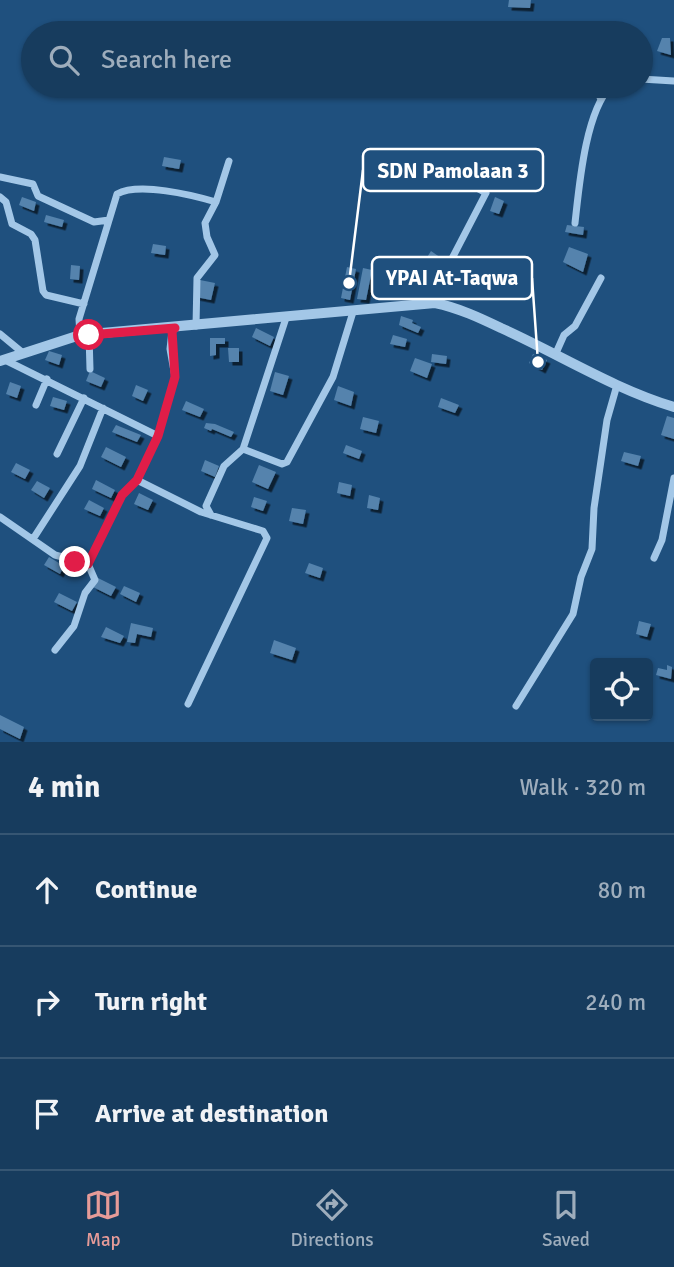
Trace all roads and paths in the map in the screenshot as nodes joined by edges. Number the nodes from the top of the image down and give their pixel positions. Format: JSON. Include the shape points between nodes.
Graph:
{"nodes":[{"id":1,"x":653,"y":80,"type":"edge"},
{"id":2,"x":674,"y":81,"type":"edge"},
{"id":3,"x":600,"y":98,"type":"edge"},
{"id":4,"x":603,"y":98,"type":"edge"},
{"id":5,"x":601,"y":101,"type":"junction"},
{"id":6,"x":229,"y":161,"type":"dead end"},
{"id":7,"x":441,"y":169,"type":"dead end"},
{"id":8,"x":0,"y":177,"type":"edge"},
{"id":9,"x":0,"y":197,"type":"edge"},
{"id":10,"x":216,"y":201,"type":"junction"},
{"id":11,"x":109,"y":220,"type":"junction"},
{"id":12,"x":575,"y":223,"type":"dead end"},
{"id":13,"x":601,"y":278,"type":"dead end"},
{"id":14,"x":435,"y":303,"type":"junction"},
{"id":15,"x":85,"y":304,"type":"junction"},
{"id":16,"x":353,"y":312,"type":"junction"},
{"id":17,"x":286,"y":318,"type":"junction"},
{"id":18,"x":197,"y":326,"type":"junction"},
{"id":19,"x":175,"y":328,"type":"junction"},
{"id":20,"x":0,"y":334,"type":"edge"},
{"id":21,"x":84,"y":335,"type":"junction"},
{"id":22,"x":23,"y":352,"type":"junction"},
{"id":23,"x":556,"y":353,"type":"junction"},
{"id":24,"x":2,"y":360,"type":"edge"},
{"id":25,"x":90,"y":369,"type":"dead end"},
{"id":26,"x":47,"y":379,"type":"junction"},
{"id":27,"x":617,"y":385,"type":"junction"},
{"id":28,"x":84,"y":398,"type":"junction"},
{"id":29,"x":36,"y":405,"type":"dead end"},
{"id":30,"x":674,"y":407,"type":"edge"},
{"id":31,"x":103,"y":408,"type":"junction"},
{"id":32,"x":158,"y":436,"type":"junction"},
{"id":33,"x":243,"y":449,"type":"junction"},
{"id":34,"x":57,"y":454,"type":"dead end"},
{"id":35,"x":674,"y":478,"type":"edge"},
{"id":36,"x":137,"y":480,"type":"junction"},
{"id":37,"x":211,"y":515,"type":"junction"},
{"id":38,"x":0,"y":517,"type":"edge"},
{"id":39,"x":33,"y":539,"type":"junction"},
{"id":40,"x":654,"y":558,"type":"dead end"},
{"id":41,"x":88,"y":564,"type":"junction"},
{"id":42,"x":55,"y":650,"type":"dead end"},
{"id":43,"x":188,"y":704,"type":"dead end"},
{"id":44,"x":516,"y":706,"type":"dead end"}],
"edges":[{"from":1,"to":2,"type":"street"},
{"from":3,"to":5,"type":"street"},
{"from":4,"to":5,"type":"street"},
{"from":5,"to":12,"type":"street","via":[[585,146]]},
{"from":6,"to":10,"type":"street"},
{"from":7,"to":14,"type":"street","via":[[486,193],[445,272]]},
{"from":8,"to":11,"type":"street","via":[[33,184],[38,196],[94,222]]},
{"from":9,"to":15,"type":"street","via":[[12,224],[35,240],[43,292]]},
{"from":10,"to":11,"type":"street","via":[[177,192],[122,191],[114,198]]},
{"from":10,"to":18,"type":"street","via":[[205,223],[215,255],[197,278]]},
{"from":11,"to":15,"type":"street"},
{"from":13,"to":23,"type":"street"},
{"from":14,"to":16,"type":"street"},
{"from":14,"to":23,"type":"street","via":[[466,312]]},
{"from":15,"to":21,"type":"street","via":[[79,319]]},
{"from":16,"to":17,"type":"street"},
{"from":16,"to":33,"type":"street","via":[[333,377],[287,462]]},
{"from":17,"to":18,"type":"street"},
{"from":17,"to":33,"type":"street"},
{"from":18,"to":19,"type":"street"},
{"from":19,"to":21,"type":"street"},
{"from":19,"to":32,"type":"street","via":[[170,349],[175,377]]},
{"from":20,"to":22,"type":"street"},
{"from":21,"to":22,"type":"street"},
{"from":21,"to":25,"type":"street"},
{"from":22,"to":24,"type":"street"},
{"from":23,"to":27,"type":"street"},
{"from":24,"to":26,"type":"street"},
{"from":26,"to":28,"type":"street"},
{"from":26,"to":29,"type":"street"},
{"from":27,"to":30,"type":"street"},
{"from":27,"to":44,"type":"street","via":[[607,421],[592,549],[576,606]]},
{"from":28,"to":31,"type":"street"},
{"from":28,"to":34,"type":"street"},
{"from":31,"to":32,"type":"street"},
{"from":31,"to":39,"type":"street","via":[[80,466]]},
{"from":32,"to":36,"type":"street"},
{"from":33,"to":37,"type":"street","via":[[224,466],[206,506]]},
{"from":35,"to":40,"type":"street"},
{"from":36,"to":37,"type":"street"},
{"from":36,"to":41,"type":"street","via":[[122,495]]},
{"from":37,"to":43,"type":"street","via":[[263,531],[267,538]]},
{"from":38,"to":39,"type":"street"},
{"from":39,"to":41,"type":"street","via":[[61,557]]},
{"from":41,"to":42,"type":"street","via":[[96,576],[94,584],[85,593],[74,626]]}]}
